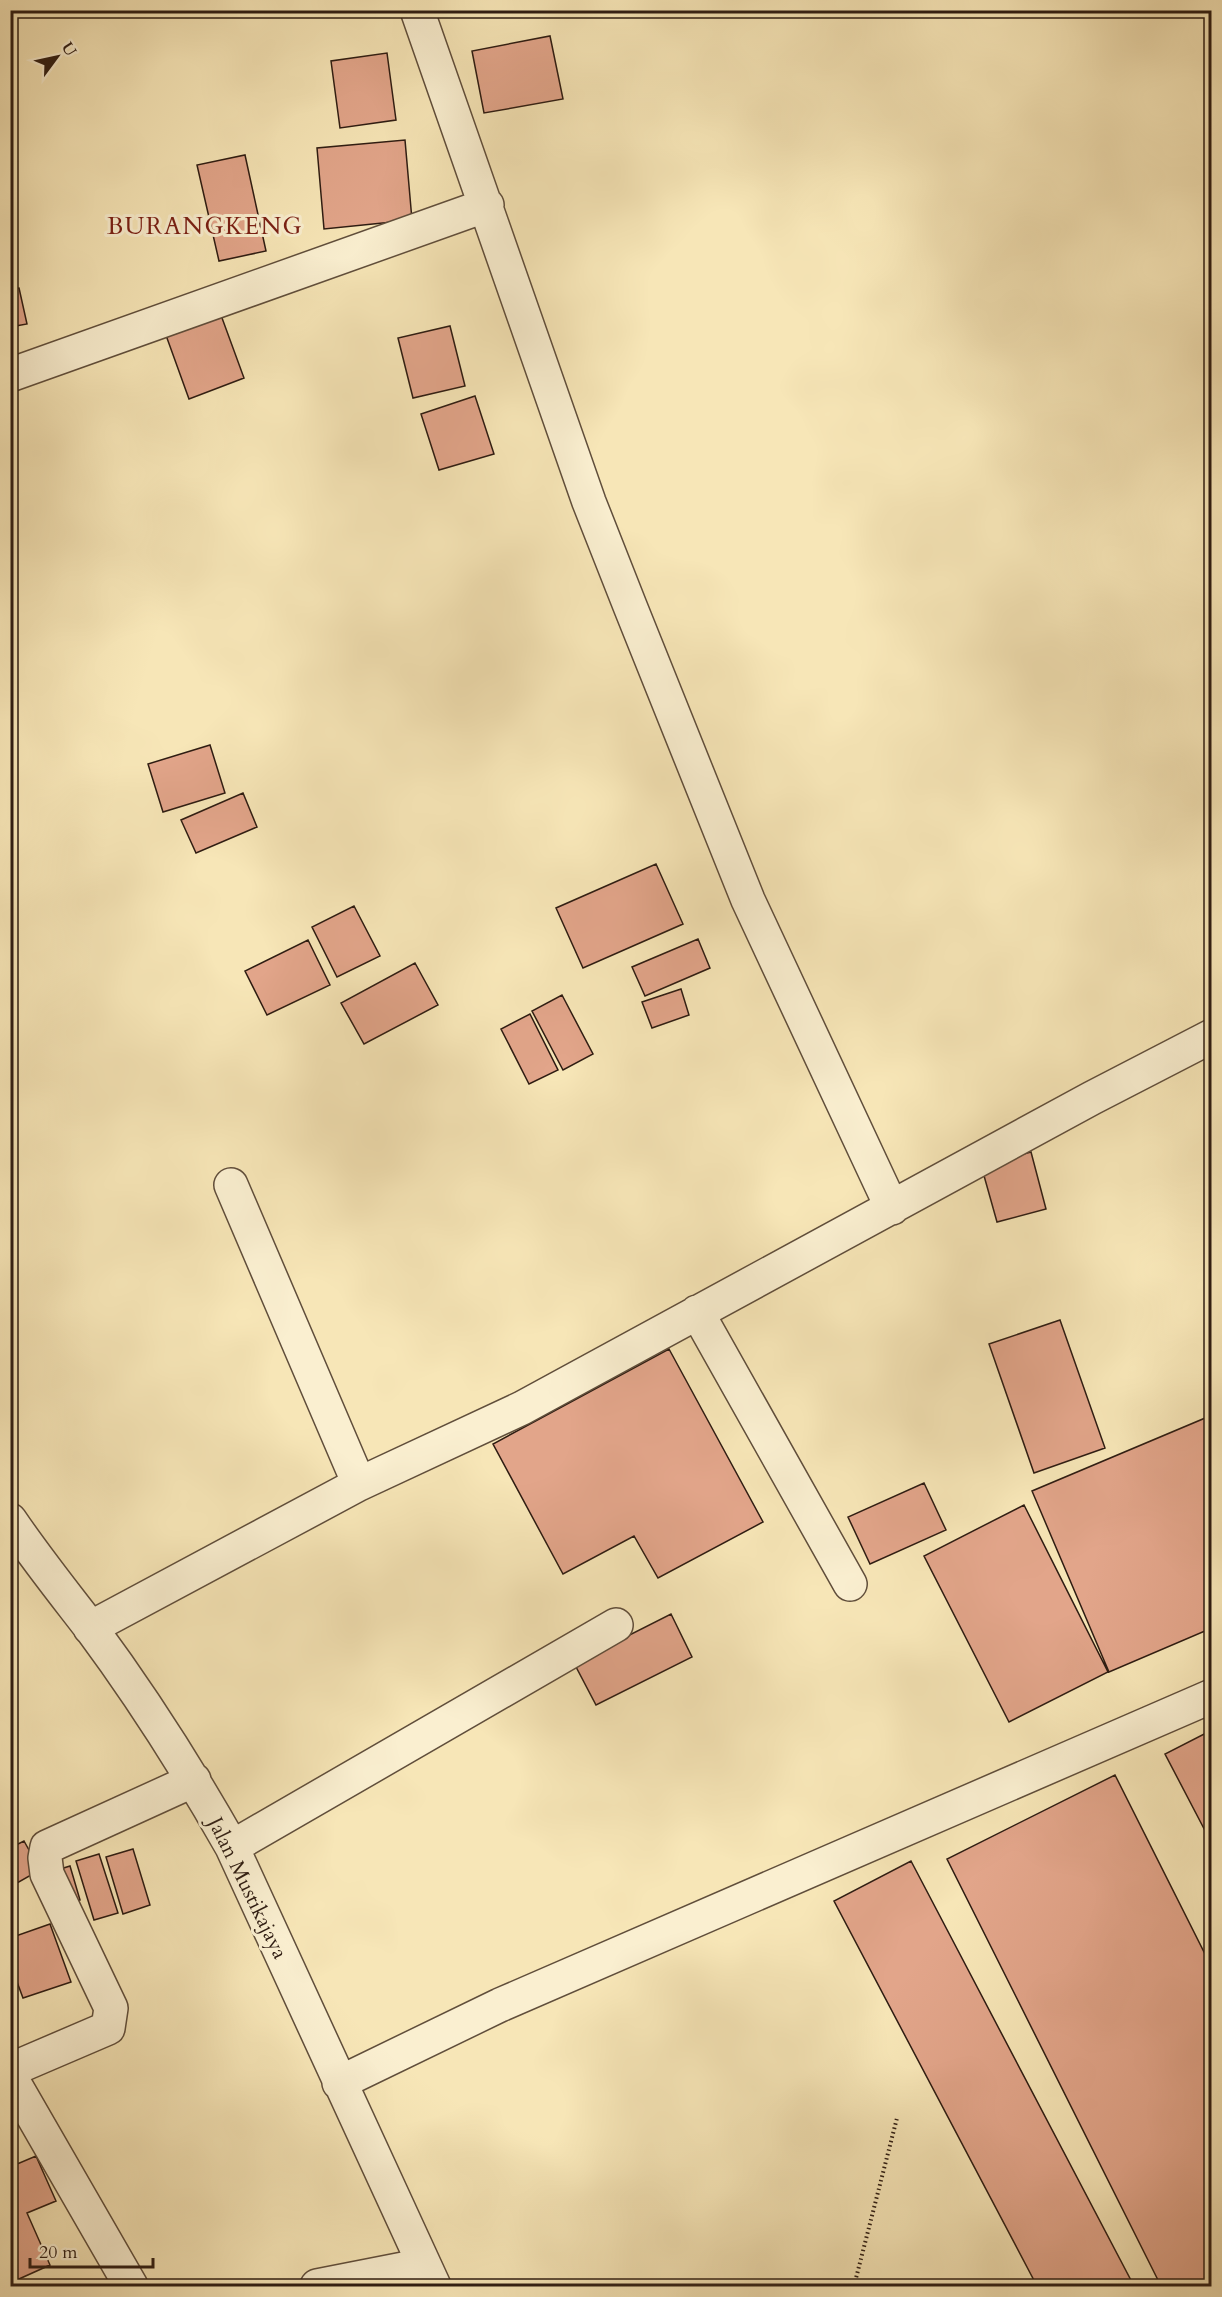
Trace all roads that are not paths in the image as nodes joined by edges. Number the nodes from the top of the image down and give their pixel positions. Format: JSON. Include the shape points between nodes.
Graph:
{"nodes":[{"id":1,"x":417,"y":10,"type":"edge"},
{"id":2,"x":487,"y":205,"type":"junction"},
{"id":3,"x":10,"y":375,"type":"edge"},
{"id":4,"x":1212,"y":1036,"type":"edge"},
{"id":5,"x":231,"y":1185,"type":"dead end"},
{"id":6,"x":891,"y":1208,"type":"junction"},
{"id":7,"x":697,"y":1312,"type":"junction"},
{"id":8,"x":359,"y":1484,"type":"junction"},
{"id":9,"x":10,"y":1520,"type":"edge"},
{"id":10,"x":850,"y":1584,"type":"dead end"},
{"id":11,"x":615,"y":1625,"type":"dead end"},
{"id":12,"x":90,"y":1628,"type":"junction"},
{"id":13,"x":1212,"y":1696,"type":"edge"},
{"id":14,"x":194,"y":1780,"type":"junction"},
{"id":15,"x":232,"y":1847,"type":"junction"},
{"id":16,"x":10,"y":2070,"type":"edge"},
{"id":17,"x":10,"y":2076,"type":"edge"},
{"id":18,"x":339,"y":2083,"type":"junction"},
{"id":19,"x":429,"y":2276,"type":"edge"},
{"id":20,"x":131,"y":2286,"type":"edge"},
{"id":21,"x":317,"y":2286,"type":"edge"}],
"edges":[{"from":1,"to":2,"type":"street"},
{"from":2,"to":3,"type":"street"},
{"from":2,"to":6,"type":"street","via":[[589,502],[638,628],[748,900]]},
{"from":4,"to":6,"type":"street"},
{"from":5,"to":8,"type":"street"},
{"from":6,"to":7,"type":"street"},
{"from":7,"to":8,"type":"street","via":[[522,1408]]},
{"from":7,"to":10,"type":"street"},
{"from":8,"to":12,"type":"street"},
{"from":9,"to":12,"type":"street","name":"Jalan Mustikajaya"},
{"from":11,"to":15,"type":"street"},
{"from":12,"to":14,"type":"street","name":"Jalan Mustikajaya"},
{"from":13,"to":18,"type":"street","via":[[500,2005]]},
{"from":14,"to":15,"type":"street","name":"Jalan Mustikajaya"},
{"from":14,"to":16,"type":"street","via":[[46,1847],[47,1874],[111,2008],[108,2028]]},
{"from":15,"to":18,"type":"street","name":"Jalan Mustikajaya"},
{"from":17,"to":20,"type":"street"},
{"from":18,"to":19,"type":"street","name":"Jalan Mustikajaya"},
{"from":19,"to":21,"type":"street"}]}
